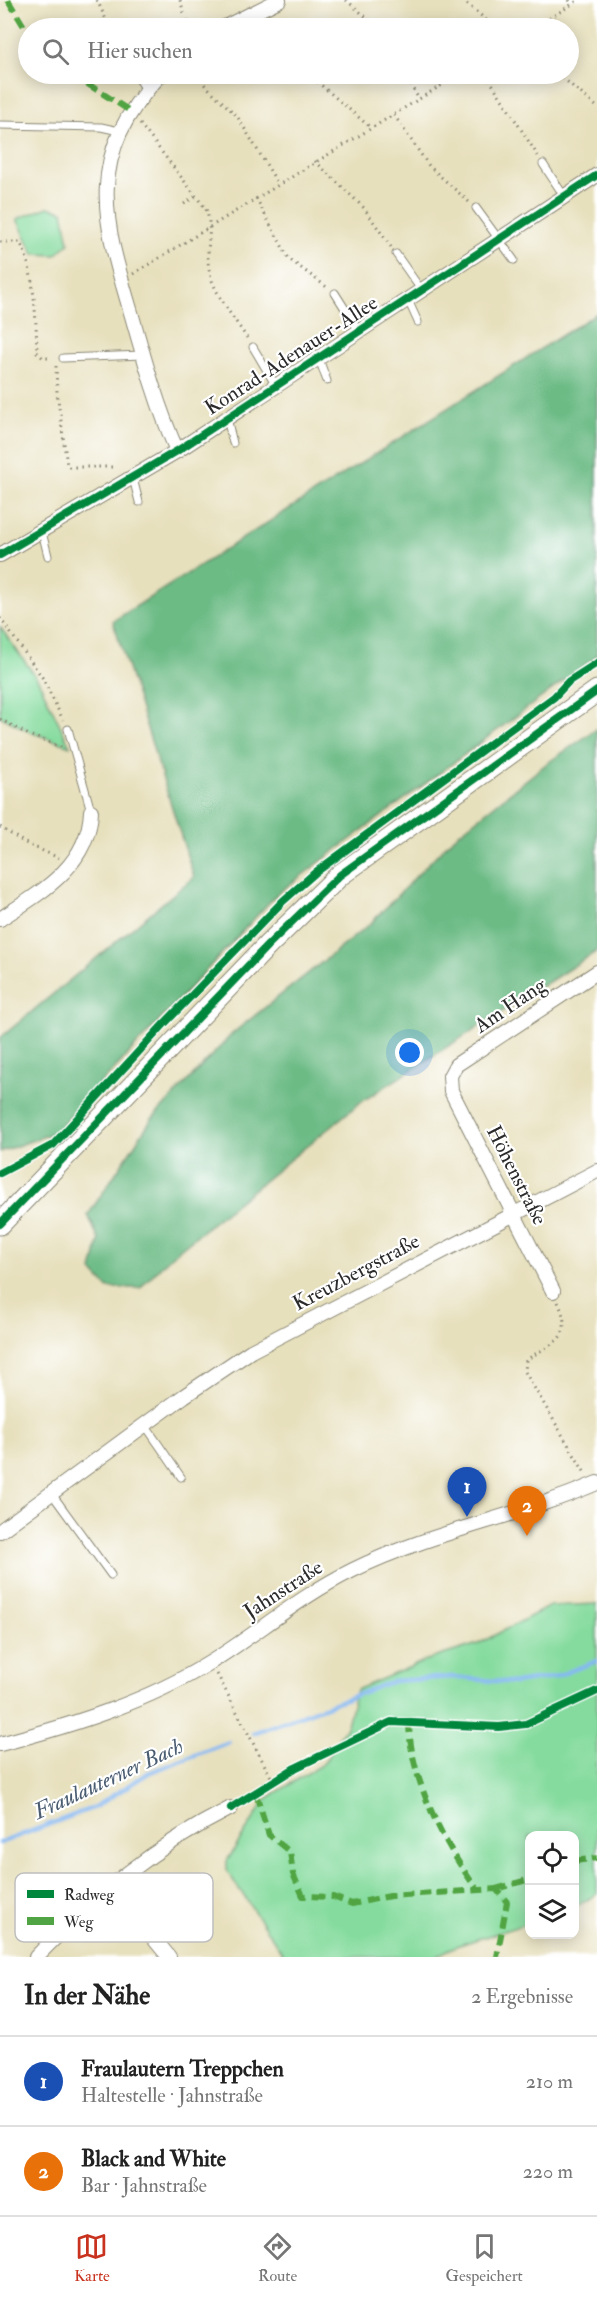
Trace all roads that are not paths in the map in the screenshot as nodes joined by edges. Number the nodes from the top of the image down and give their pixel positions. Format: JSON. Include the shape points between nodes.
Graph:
{"nodes":[{"id":1,"x":271,"y":2,"type":"edge"},
{"id":2,"x":242,"y":18,"type":"edge"},
{"id":3,"x":142,"y":84,"type":"edge"},
{"id":4,"x":152,"y":84,"type":"edge"},
{"id":5,"x":146,"y":90,"type":"junction"},
{"id":6,"x":0,"y":125,"type":"edge"},
{"id":7,"x":119,"y":131,"type":"junction"},
{"id":8,"x":543,"y":164,"type":"road end"},
{"id":9,"x":597,"y":175,"type":"edge"},
{"id":10,"x":564,"y":196,"type":"junction"},
{"id":11,"x":476,"y":208,"type":"road end"},
{"id":12,"x":499,"y":240,"type":"junction"},
{"id":13,"x":396,"y":254,"type":"road end"},
{"id":14,"x":514,"y":260,"type":"dead end"},
{"id":15,"x":422,"y":291,"type":"junction"},
{"id":16,"x":335,"y":293,"type":"road end"},
{"id":17,"x":408,"y":300,"type":"junction"},
{"id":18,"x":418,"y":322,"type":"dead end"},
{"id":19,"x":359,"y":331,"type":"junction"},
{"id":20,"x":253,"y":347,"type":"road end"},
{"id":21,"x":143,"y":355,"type":"junction"},
{"id":22,"x":63,"y":358,"type":"dead end"},
{"id":23,"x":319,"y":359,"type":"junction"},
{"id":24,"x":327,"y":381,"type":"dead end"},
{"id":25,"x":277,"y":386,"type":"junction"},
{"id":26,"x":227,"y":418,"type":"junction"},
{"id":27,"x":233,"y":443,"type":"dead end"},
{"id":28,"x":177,"y":451,"type":"junction"},
{"id":29,"x":133,"y":478,"type":"junction"},
{"id":30,"x":139,"y":502,"type":"dead end"},
{"id":31,"x":42,"y":532,"type":"junction"},
{"id":32,"x":0,"y":555,"type":"edge"},
{"id":33,"x":48,"y":556,"type":"dead end"},
{"id":34,"x":597,"y":691,"type":"edge"},
{"id":35,"x":68,"y":729,"type":"road end"},
{"id":36,"x":91,"y":810,"type":"joint"},
{"id":37,"x":0,"y":919,"type":"edge"},
{"id":38,"x":597,"y":972,"type":"edge"},
{"id":39,"x":450,"y":1076,"type":"joint"},
{"id":40,"x":597,"y":1171,"type":"edge"},
{"id":41,"x":513,"y":1214,"type":"junction"},
{"id":42,"x":0,"y":1224,"type":"edge"},
{"id":43,"x":553,"y":1291,"type":"road end"},
{"id":44,"x":145,"y":1425,"type":"junction"},
{"id":45,"x":181,"y":1477,"type":"dead end"},
{"id":46,"x":595,"y":1484,"type":"edge"},
{"id":47,"x":52,"y":1494,"type":"junction"},
{"id":48,"x":0,"y":1531,"type":"edge"},
{"id":49,"x":111,"y":1575,"type":"dead end"},
{"id":50,"x":0,"y":1744,"type":"edge"},
{"id":51,"x":231,"y":1808,"type":"dead end"},
{"id":52,"x":126,"y":1873,"type":"edge"},
{"id":53,"x":51,"y":1942,"type":"edge"},
{"id":54,"x":157,"y":1942,"type":"edge"},
{"id":55,"x":36,"y":1957,"type":"edge"},
{"id":56,"x":169,"y":1957,"type":"edge"}],
"edges":[{"from":1,"to":2,"type":"street"},
{"from":3,"to":5,"type":"lane"},
{"from":4,"to":5,"type":"street"},
{"from":5,"to":7,"type":"street"},
{"from":6,"to":7,"type":"lane"},
{"from":7,"to":21,"type":"street","via":[[109,166],[107,229]]},
{"from":8,"to":10,"type":"lane"},
{"from":9,"to":10,"type":"street","name":"Konrad-Adenauer-Allee"},
{"from":10,"to":12,"type":"street","name":"Konrad-Adenauer-Allee"},
{"from":11,"to":12,"type":"lane"},
{"from":12,"to":14,"type":"lane"},
{"from":12,"to":15,"type":"street","name":"Konrad-Adenauer-Allee"},
{"from":13,"to":15,"type":"lane"},
{"from":15,"to":17,"type":"street","name":"Konrad-Adenauer-Allee"},
{"from":16,"to":19,"type":"lane","name":"Konrad-Adenauer-Allee"},
{"from":17,"to":18,"type":"lane"},
{"from":17,"to":19,"type":"street","name":"Konrad-Adenauer-Allee"},
{"from":19,"to":23,"type":"street","name":"Konrad-Adenauer-Allee"},
{"from":20,"to":25,"type":"lane","name":"Konrad-Adenauer-Allee"},
{"from":21,"to":22,"type":"lane"},
{"from":21,"to":28,"type":"street"},
{"from":23,"to":24,"type":"lane"},
{"from":23,"to":25,"type":"street","name":"Konrad-Adenauer-Allee"},
{"from":25,"to":26,"type":"street","name":"Konrad-Adenauer-Allee"},
{"from":26,"to":27,"type":"lane"},
{"from":26,"to":28,"type":"street","name":"Konrad-Adenauer-Allee"},
{"from":28,"to":29,"type":"street","name":"Konrad-Adenauer-Allee"},
{"from":29,"to":30,"type":"lane"},
{"from":29,"to":31,"type":"street","name":"Konrad-Adenauer-Allee"},
{"from":31,"to":32,"type":"street","name":"Konrad-Adenauer-Allee"},
{"from":31,"to":33,"type":"lane"},
{"from":34,"to":42,"type":"main road","via":[[340,875]]},
{"from":35,"to":36,"type":"lane"},
{"from":36,"to":37,"type":"street","via":[[90,831],[72,864]]},
{"from":38,"to":39,"type":"street","name":"Am Hang","via":[[456,1065]]},
{"from":39,"to":41,"type":"street","name":"Höhenstraße","via":[[450,1091]]},
{"from":40,"to":41,"type":"street","name":"Kreuzbergstraße"},
{"from":41,"to":43,"type":"street","name":"Höhenstraße"},
{"from":41,"to":44,"type":"street","name":"Kreuzbergstraße","via":[[251,1351]]},
{"from":44,"to":45,"type":"lane"},
{"from":44,"to":47,"type":"street","name":"Kreuzbergstraße"},
{"from":46,"to":50,"type":"street","name":"Jahnstraße","via":[[398,1551],[354,1570],[322,1587],[211,1662],[154,1693]]},
{"from":47,"to":48,"type":"street","name":"Kreuzbergstraße"},
{"from":47,"to":49,"type":"lane"},
{"from":51,"to":52,"type":"street","via":[[169,1842]]},
{"from":53,"to":55,"type":"street"},
{"from":54,"to":56,"type":"street"}]}
